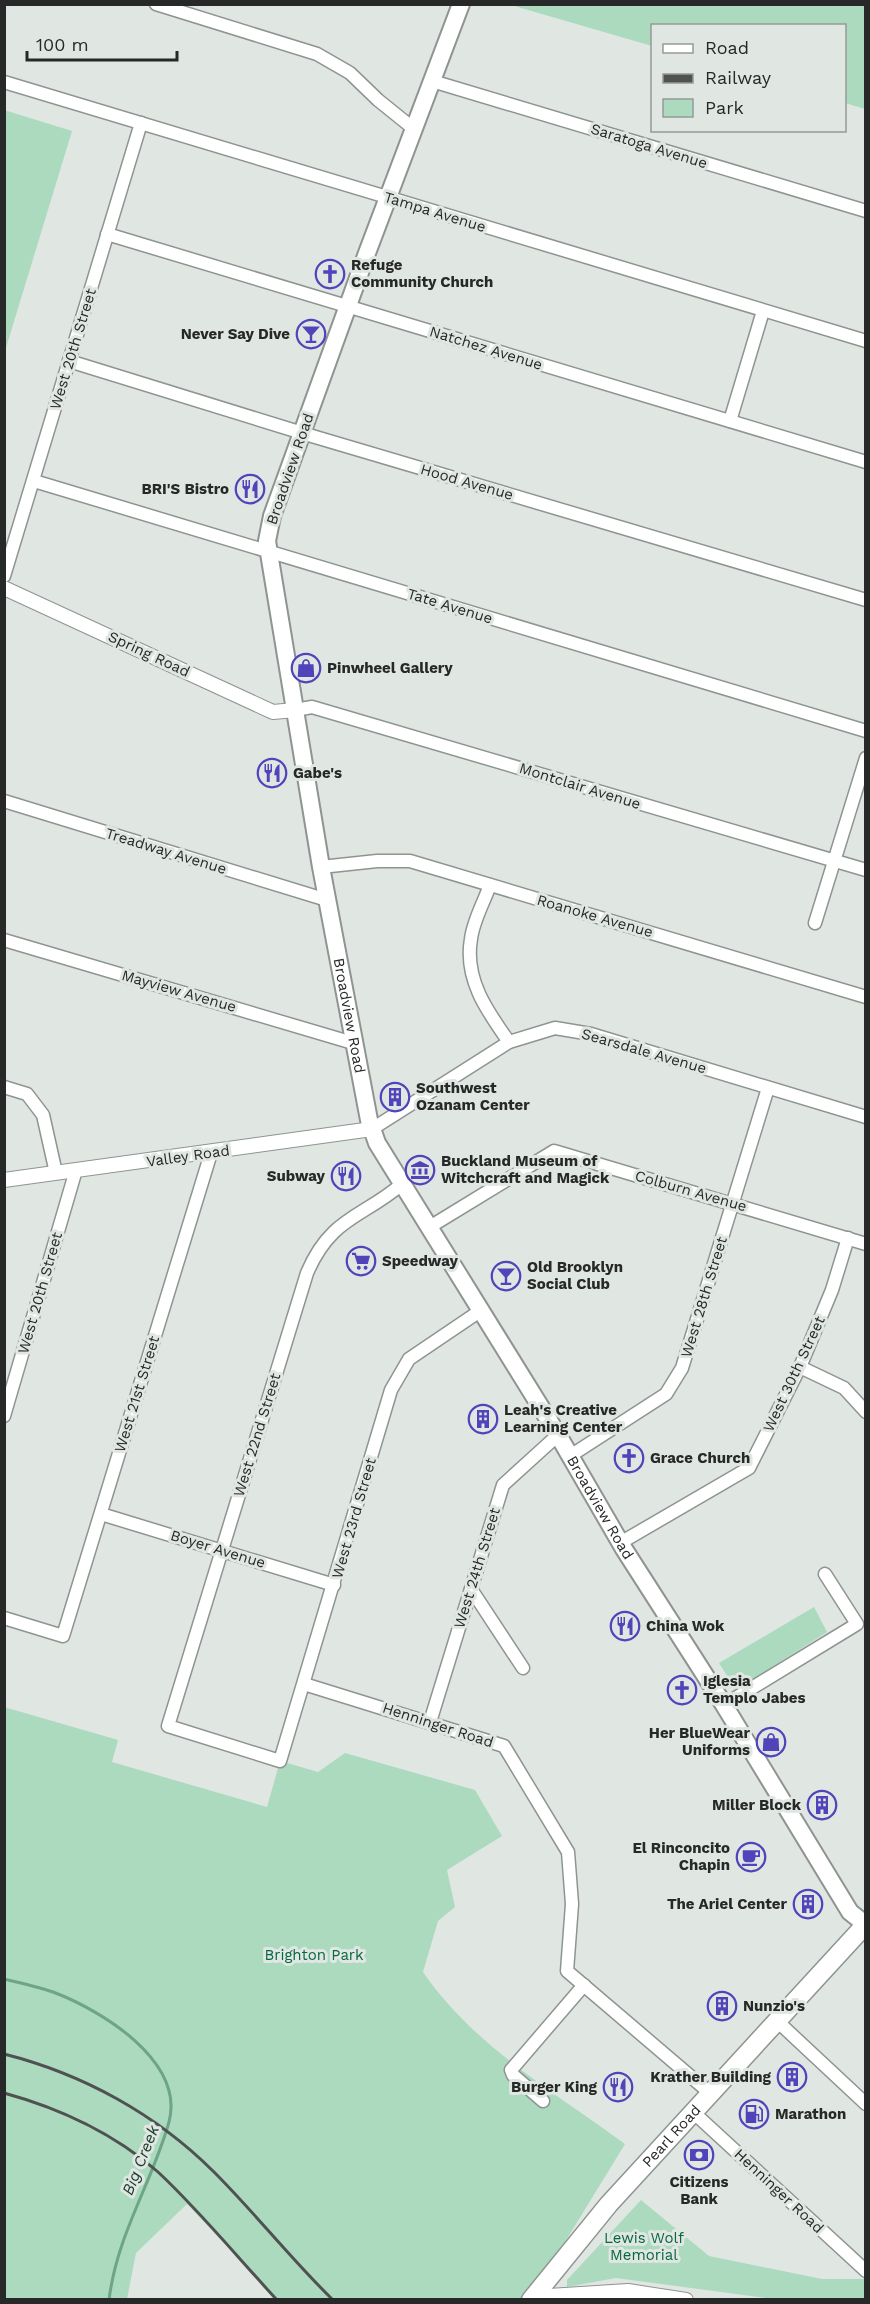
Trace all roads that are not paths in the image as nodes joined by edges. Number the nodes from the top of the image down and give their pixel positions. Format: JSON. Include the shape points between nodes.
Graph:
{"nodes":[{"id":1,"x":156,"y":4,"type":"edge"},
{"id":2,"x":461,"y":4,"type":"edge"},
{"id":3,"x":432,"y":81,"type":"junction"},
{"id":4,"x":4,"y":82,"type":"edge"},
{"id":5,"x":141,"y":123,"type":"junction"},
{"id":6,"x":414,"y":129,"type":"junction"},
{"id":7,"x":388,"y":198,"type":"junction"},
{"id":8,"x":866,"y":211,"type":"edge"},
{"id":9,"x":107,"y":234,"type":"junction"},
{"id":10,"x":348,"y":306,"type":"junction"},
{"id":11,"x":763,"y":311,"type":"junction"},
{"id":12,"x":866,"y":340,"type":"edge"},
{"id":13,"x":69,"y":361,"type":"junction"},
{"id":14,"x":730,"y":421,"type":"junction"},
{"id":15,"x":303,"y":433,"type":"junction"},
{"id":16,"x":866,"y":462,"type":"edge"},
{"id":17,"x":34,"y":481,"type":"junction"},
{"id":18,"x":267,"y":552,"type":"junction"},
{"id":19,"x":4,"y":576,"type":"edge"},
{"id":20,"x":4,"y":588,"type":"edge"},
{"id":21,"x":866,"y":600,"type":"edge"},
{"id":22,"x":294,"y":710,"type":"junction"},
{"id":23,"x":866,"y":731,"type":"edge"},
{"id":24,"x":866,"y":758,"type":"edge"},
{"id":25,"x":4,"y":801,"type":"edge"},
{"id":26,"x":834,"y":861,"type":"junction"},
{"id":27,"x":321,"y":867,"type":"junction"},
{"id":28,"x":866,"y":870,"type":"edge"},
{"id":29,"x":490,"y":885,"type":"junction"},
{"id":30,"x":327,"y":900,"type":"junction"},
{"id":31,"x":815,"y":923,"type":"dead end"},
{"id":32,"x":4,"y":940,"type":"edge"},
{"id":33,"x":866,"y":997,"type":"edge"},
{"id":34,"x":509,"y":1042,"type":"junction"},
{"id":35,"x":353,"y":1043,"type":"junction"},
{"id":36,"x":4,"y":1087,"type":"edge"},
{"id":37,"x":768,"y":1088,"type":"junction"},
{"id":38,"x":866,"y":1117,"type":"edge"},
{"id":39,"x":372,"y":1129,"type":"junction"},
{"id":40,"x":211,"y":1153,"type":"junction"},
{"id":41,"x":76,"y":1170,"type":"junction"},
{"id":42,"x":56,"y":1173,"type":"junction"},
{"id":43,"x":4,"y":1180,"type":"edge"},
{"id":44,"x":402,"y":1184,"type":"junction"},
{"id":45,"x":732,"y":1203,"type":"junction"},
{"id":46,"x":429,"y":1228,"type":"junction"},
{"id":47,"x":848,"y":1238,"type":"junction"},
{"id":48,"x":866,"y":1244,"type":"edge"},
{"id":49,"x":480,"y":1311,"type":"junction"},
{"id":50,"x":800,"y":1366,"type":"junction"},
{"id":51,"x":866,"y":1412,"type":"edge"},
{"id":52,"x":4,"y":1416,"type":"edge"},
{"id":53,"x":558,"y":1435,"type":"junction"},
{"id":54,"x":570,"y":1456,"type":"junction"},
{"id":55,"x":100,"y":1514,"type":"junction"},
{"id":56,"x":620,"y":1543,"type":"junction"},
{"id":57,"x":221,"y":1551,"type":"junction"},
{"id":58,"x":825,"y":1574,"type":"dead end"},
{"id":59,"x":334,"y":1585,"type":"junction"},
{"id":60,"x":471,"y":1589,"type":"junction"},
{"id":61,"x":4,"y":1618,"type":"edge"},
{"id":62,"x":523,"y":1668,"type":"dead end"},
{"id":63,"x":304,"y":1684,"type":"junction"},
{"id":64,"x":724,"y":1705,"type":"junction"},
{"id":65,"x":430,"y":1722,"type":"junction"},
{"id":66,"x":280,"y":1761,"type":"joint"},
{"id":67,"x":865,"y":1924,"type":"edge"},
{"id":68,"x":584,"y":1985,"type":"junction"},
{"id":69,"x":776,"y":2020,"type":"junction"},
{"id":70,"x":710,"y":2093,"type":"junction"},
{"id":71,"x":543,"y":2101,"type":"dead end"},
{"id":72,"x":866,"y":2104,"type":"edge"},
{"id":73,"x":693,"y":2112,"type":"junction"},
{"id":74,"x":866,"y":2271,"type":"edge"},
{"id":75,"x":532,"y":2298,"type":"edge"},
{"id":76,"x":686,"y":2300,"type":"edge"}],
"edges":[{"from":1,"to":6,"type":"street","via":[[316,54],[350,73]]},
{"from":2,"to":3,"type":"main road","name":"Broadview Road"},
{"from":3,"to":6,"type":"main road","name":"Broadview Road"},
{"from":3,"to":8,"type":"street","name":"Saratoga Avenue"},
{"from":4,"to":5,"type":"street","name":"Tampa Avenue"},
{"from":5,"to":7,"type":"street","name":"Tampa Avenue"},
{"from":5,"to":9,"type":"street","name":"West 20th Street"},
{"from":6,"to":7,"type":"main road","name":"Broadview Road"},
{"from":7,"to":10,"type":"main road","name":"Broadview Road"},
{"from":7,"to":11,"type":"street","name":"Tampa Avenue"},
{"from":9,"to":10,"type":"street","name":"Natchez Avenue"},
{"from":9,"to":13,"type":"street","name":"West 20th Street"},
{"from":10,"to":14,"type":"street","name":"Natchez Avenue"},
{"from":10,"to":15,"type":"main road","name":"Broadview Road"},
{"from":11,"to":12,"type":"street","name":"Tampa Avenue"},
{"from":11,"to":14,"type":"street"},
{"from":13,"to":15,"type":"street","name":"Hood Avenue"},
{"from":13,"to":17,"type":"street","name":"West 20th Street"},
{"from":14,"to":16,"type":"street","name":"Natchez Avenue"},
{"from":15,"to":18,"type":"main road","name":"Broadview Road","via":[[272,516]]},
{"from":15,"to":21,"type":"street","name":"Hood Avenue"},
{"from":17,"to":18,"type":"street","name":"Tate Avenue"},
{"from":17,"to":19,"type":"street","name":"West 20th Street"},
{"from":18,"to":22,"type":"main road","name":"Broadview Road"},
{"from":18,"to":23,"type":"street","name":"Tate Avenue"},
{"from":20,"to":22,"type":"street","name":"Spring Road","via":[[273,712]]},
{"from":22,"to":26,"type":"street","name":"Montclair Avenue","via":[[312,706]]},
{"from":22,"to":27,"type":"main road","name":"Broadview Road"},
{"from":24,"to":26,"type":"street"},
{"from":25,"to":30,"type":"street","name":"Treadway Avenue"},
{"from":26,"to":28,"type":"street","name":"Montclair Avenue"},
{"from":26,"to":31,"type":"street"},
{"from":27,"to":29,"type":"street","name":"Roanoke Avenue","via":[[410,861]]},
{"from":27,"to":30,"type":"main road","name":"Broadview Road"},
{"from":29,"to":33,"type":"street","name":"Roanoke Avenue"},
{"from":29,"to":34,"type":"street","via":[[471,938],[470,966],[475,987]]},
{"from":30,"to":35,"type":"main road","name":"Broadview Road"},
{"from":32,"to":35,"type":"street","name":"Mayview Avenue"},
{"from":34,"to":37,"type":"street","name":"Searsdale Avenue","via":[[555,1029],[591,1034]]},
{"from":34,"to":39,"type":"street","name":"Searsdale Avenue"},
{"from":35,"to":39,"type":"main road","name":"Broadview Road"},
{"from":36,"to":42,"type":"street","via":[[27,1094],[43,1115]]},
{"from":37,"to":38,"type":"street","name":"Searsdale Avenue"},
{"from":37,"to":45,"type":"street","name":"West 28th Street"},
{"from":39,"to":40,"type":"street","name":"Valley Road"},
{"from":39,"to":44,"type":"main road","name":"Broadview Road"},
{"from":40,"to":41,"type":"street","name":"Valley Road"},
{"from":40,"to":55,"type":"street","name":"West 21st Street"},
{"from":41,"to":42,"type":"street","name":"Valley Road"},
{"from":41,"to":52,"type":"street","name":"West 20th Street"},
{"from":42,"to":43,"type":"street","name":"Valley Road"},
{"from":44,"to":46,"type":"main road","name":"Broadview Road"},
{"from":44,"to":57,"type":"street","name":"West 22nd Street","via":[[329,1234],[315,1254]]},
{"from":45,"to":46,"type":"street","name":"Colburn Avenue","via":[[554,1151]]},
{"from":45,"to":47,"type":"street","name":"Colburn Avenue"},
{"from":45,"to":54,"type":"street","name":"West 28th Street","via":[[682,1368],[673,1384],[666,1394]]},
{"from":46,"to":49,"type":"main road","name":"Broadview Road"},
{"from":47,"to":48,"type":"street","name":"Colburn Avenue"},
{"from":47,"to":50,"type":"street","name":"West 30th Street","via":[[832,1290]]},
{"from":49,"to":53,"type":"main road","name":"Broadview Road"},
{"from":49,"to":59,"type":"street","name":"West 23rd Street","via":[[409,1359],[391,1390]]},
{"from":50,"to":51,"type":"street","via":[[844,1388]]},
{"from":50,"to":56,"type":"street","name":"West 30th Street","via":[[750,1468]]},
{"from":53,"to":54,"type":"main road","name":"Broadview Road"},
{"from":53,"to":60,"type":"street","name":"West 24th Street","via":[[502,1485]]},
{"from":54,"to":56,"type":"main road","name":"Broadview Road"},
{"from":55,"to":57,"type":"street","name":"Boyer Avenue"},
{"from":55,"to":61,"type":"street","name":"West 21st Street","via":[[63,1636]]},
{"from":56,"to":64,"type":"main road","name":"Broadview Road"},
{"from":57,"to":59,"type":"street","name":"Boyer Avenue"},
{"from":57,"to":66,"type":"street","name":"West 22nd Street","via":[[168,1726]]},
{"from":58,"to":64,"type":"street","via":[[857,1624]]},
{"from":59,"to":63,"type":"street","name":"West 23rd Street"},
{"from":60,"to":62,"type":"street"},
{"from":60,"to":65,"type":"street","name":"West 24th Street"},
{"from":63,"to":65,"type":"street","name":"Henninger Road"},
{"from":63,"to":66,"type":"street","name":"West 23rd Street"},
{"from":64,"to":67,"type":"main road","name":"Broadview Road","via":[[850,1912]]},
{"from":65,"to":68,"type":"street","name":"Henninger Road","via":[[504,1746],[568,1852],[572,1904],[567,1971]]},
{"from":67,"to":69,"type":"main road","name":"Pearl Road"},
{"from":68,"to":70,"type":"street","name":"Henninger Road"},
{"from":68,"to":71,"type":"street","via":[[511,2070]]},
{"from":69,"to":70,"type":"main road","name":"Pearl Road"},
{"from":69,"to":72,"type":"street"},
{"from":70,"to":73,"type":"main road","name":"Pearl Road"},
{"from":73,"to":74,"type":"street","name":"Henninger Road"},
{"from":73,"to":75,"type":"main road","name":"Pearl Road","via":[[609,2204]]},
{"from":75,"to":76,"type":"street","via":[[628,2291]]}]}
